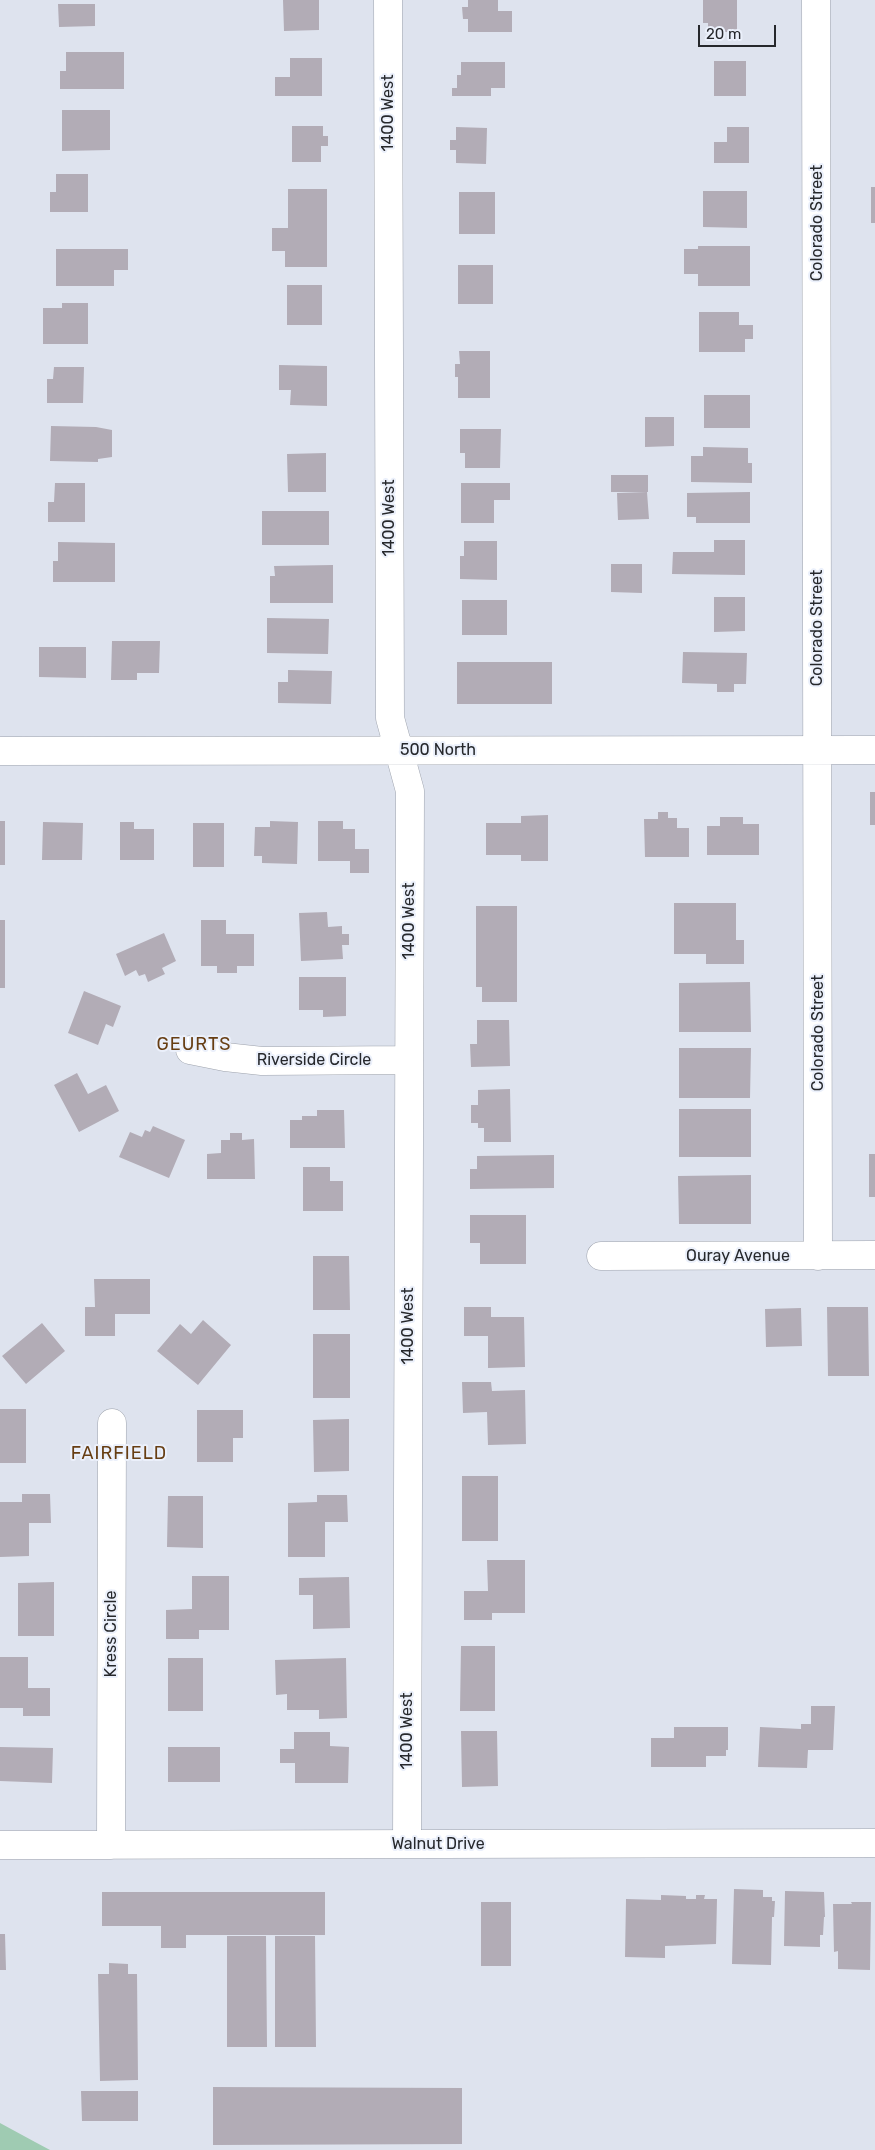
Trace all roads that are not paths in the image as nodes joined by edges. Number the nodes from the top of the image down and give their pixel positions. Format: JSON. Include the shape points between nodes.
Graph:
{"nodes":[{"id":1,"x":388,"y":0,"type":"edge"},
{"id":2,"x":816,"y":0,"type":"edge"},
{"id":3,"x":817,"y":750,"type":"junction"},
{"id":4,"x":875,"y":750,"type":"edge"},
{"id":5,"x":0,"y":751,"type":"edge"},
{"id":6,"x":399,"y":751,"type":"junction"},
{"id":7,"x":190,"y":1050,"type":"dead end"},
{"id":8,"x":409,"y":1060,"type":"junction"},
{"id":9,"x":875,"y":1255,"type":"edge"},
{"id":10,"x":601,"y":1256,"type":"dead end"},
{"id":11,"x":818,"y":1256,"type":"junction"},
{"id":12,"x":112,"y":1423,"type":"dead end"},
{"id":13,"x":875,"y":1843,"type":"edge"},
{"id":14,"x":407,"y":1844,"type":"junction"},
{"id":15,"x":0,"y":1845,"type":"edge"},
{"id":16,"x":111,"y":1845,"type":"junction"}],
"edges":[{"from":1,"to":6,"type":"street","name":"1400 West","via":[[390,718]]},
{"from":2,"to":3,"type":"street","name":"Colorado Street"},
{"from":3,"to":4,"type":"street","name":"500 North"},
{"from":3,"to":6,"type":"street","name":"500 North"},
{"from":3,"to":11,"type":"street","name":"Colorado Street"},
{"from":5,"to":6,"type":"street","name":"500 North"},
{"from":6,"to":8,"type":"street","name":"1400 West","via":[[410,791]]},
{"from":7,"to":8,"type":"street","name":"Riverside Circle","via":[[262,1061]]},
{"from":8,"to":14,"type":"street","name":"1400 West"},
{"from":9,"to":11,"type":"street","name":"Ouray Avenue"},
{"from":10,"to":11,"type":"street","name":"Ouray Avenue"},
{"from":12,"to":16,"type":"street","name":"Kress Circle"},
{"from":13,"to":14,"type":"street","name":"Walnut Drive"},
{"from":14,"to":16,"type":"street","name":"Walnut Drive"},
{"from":15,"to":16,"type":"street","name":"Walnut Drive"}]}
